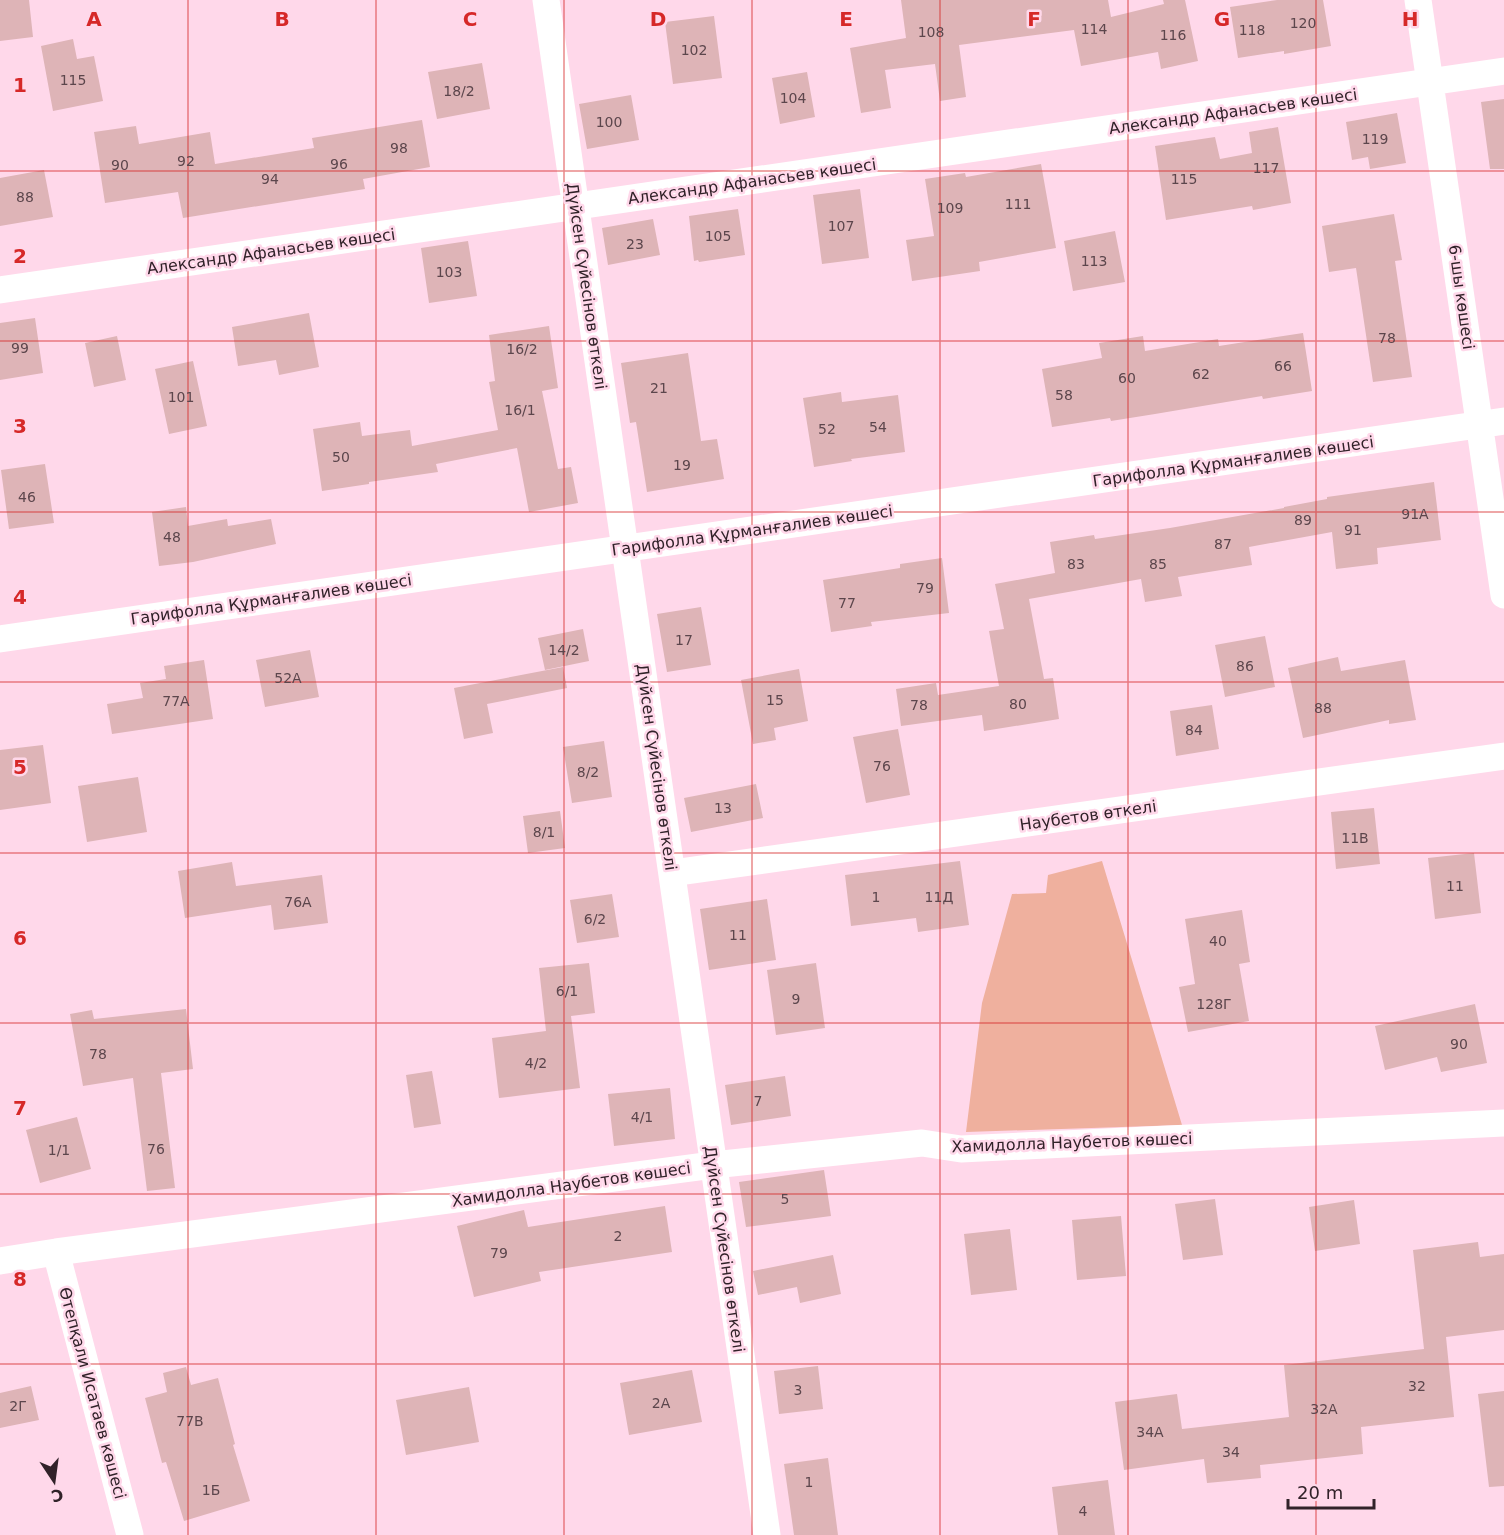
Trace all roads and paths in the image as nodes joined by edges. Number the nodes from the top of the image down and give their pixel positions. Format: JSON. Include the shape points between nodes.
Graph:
{"nodes":[{"id":1,"x":546,"y":0,"type":"edge"},
{"id":2,"x":1418,"y":0,"type":"edge"},
{"id":3,"x":1504,"y":71,"type":"edge"},
{"id":4,"x":1431,"y":83,"type":"junction"},
{"id":5,"x":576,"y":207,"type":"junction"},
{"id":6,"x":0,"y":290,"type":"edge"},
{"id":7,"x":1492,"y":423,"type":"edge"},
{"id":8,"x":625,"y":548,"type":"junction"},
{"id":9,"x":1504,"y":595,"type":"edge"},
{"id":10,"x":0,"y":639,"type":"edge"},
{"id":11,"x":1504,"y":756,"type":"edge"},
{"id":12,"x":672,"y":873,"type":"junction"},
{"id":13,"x":1504,"y":1123,"type":"edge"},
{"id":14,"x":713,"y":1165,"type":"junction"},
{"id":15,"x":56,"y":1251,"type":"junction"},
{"id":16,"x":0,"y":1261,"type":"edge"},
{"id":17,"x":130,"y":1535,"type":"edge"},
{"id":18,"x":766,"y":1535,"type":"edge"}],
"edges":[{"from":1,"to":5,"type":"street","name":"Дүйсен Сүйесінов өткелі"},
{"from":2,"to":4,"type":"street","name":"6-шы көшесі"},
{"from":3,"to":4,"type":"street","name":"Александр Афанасьев көшесі"},
{"from":4,"to":5,"type":"street","name":"Александр Афанасьев көшесі"},
{"from":4,"to":7,"type":"street","name":"6-шы көшесі"},
{"from":5,"to":6,"type":"street","name":"Александр Афанасьев көшесі"},
{"from":5,"to":8,"type":"street","name":"Дүйсен Сүйесінов өткелі"},
{"from":7,"to":8,"type":"street","name":"Гарифолла Құрманғалиев көшесі"},
{"from":7,"to":9,"type":"street","name":"6-шы көшесі"},
{"from":8,"to":10,"type":"street","name":"Гарифолла Құрманғалиев көшесі"},
{"from":8,"to":12,"type":"street","name":"Дүйсен Сүйесінов өткелі"},
{"from":11,"to":12,"type":"street","name":"Наубетов өткелі"},
{"from":12,"to":14,"type":"street","name":"Дүйсен Сүйесінов өткелі"},
{"from":13,"to":14,"type":"street","name":"Хамидолла Наубетов көшесі","via":[[961,1149],[922,1143]]},
{"from":14,"to":15,"type":"street","name":"Хамидолла Наубетов көшесі"},
{"from":14,"to":18,"type":"street","name":"Дүйсен Сүйесінов өткелі"},
{"from":15,"to":16,"type":"street","name":"Хамидолла Наубетов көшесі"},
{"from":15,"to":17,"type":"street","name":"Өтепқали Исатаев көшесі"}]}
